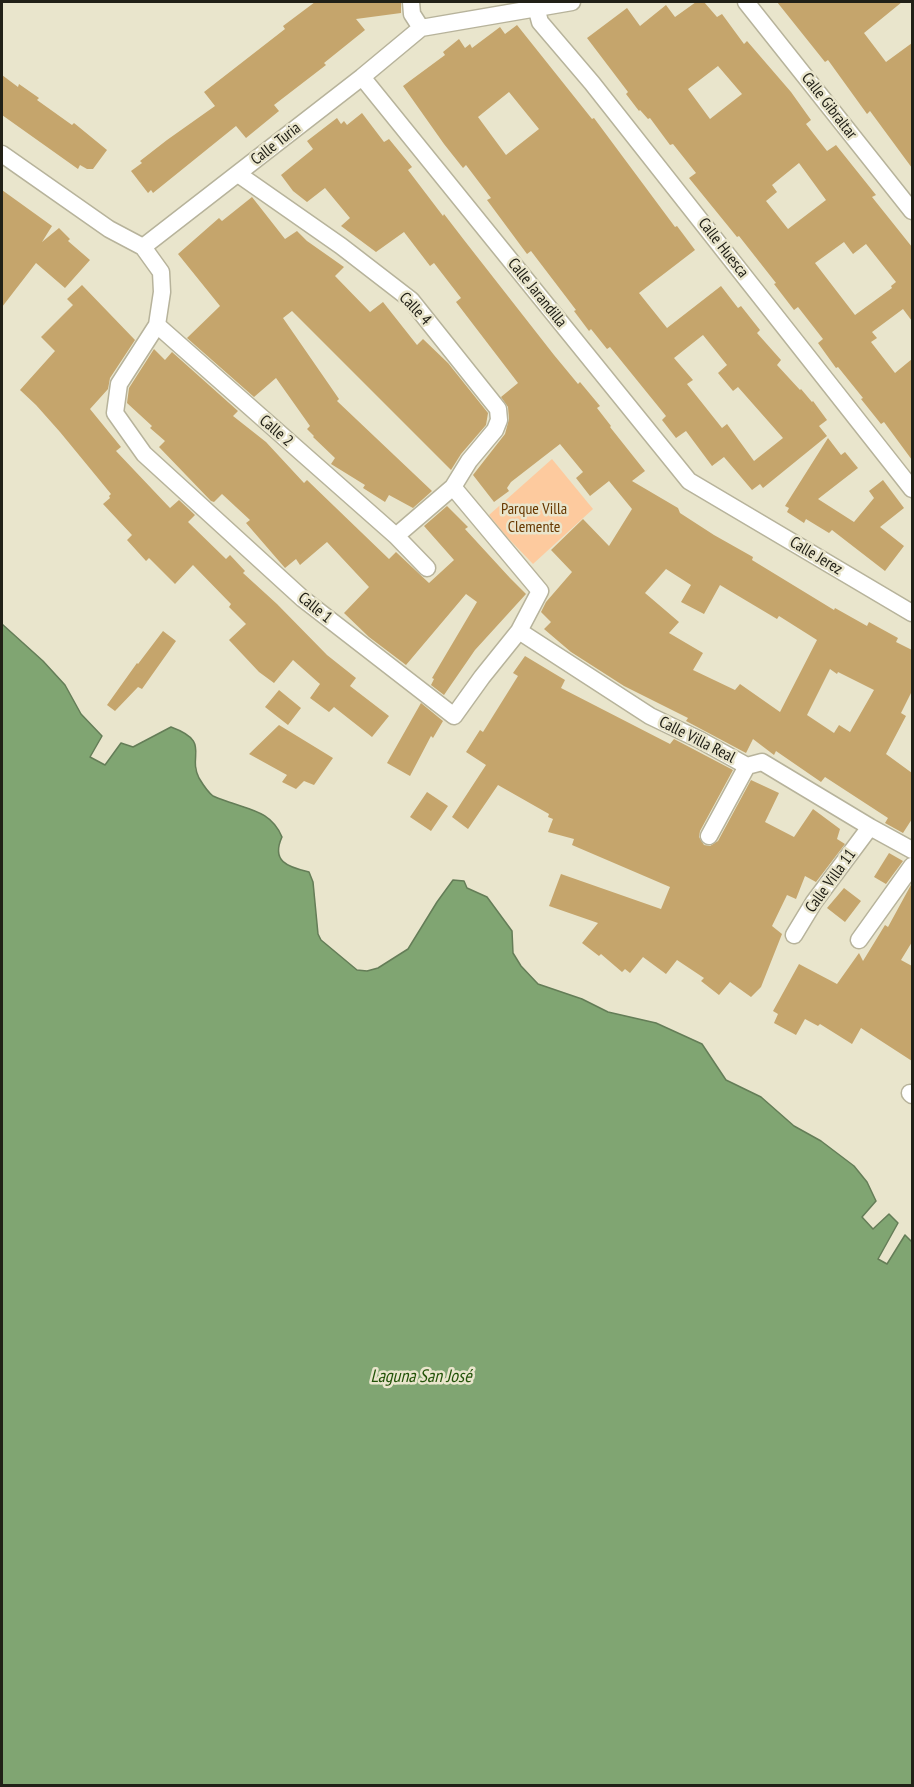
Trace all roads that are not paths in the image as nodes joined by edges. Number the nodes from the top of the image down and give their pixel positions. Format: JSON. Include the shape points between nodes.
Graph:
{"nodes":[{"id":1,"x":411,"y":2,"type":"edge"},
{"id":2,"x":572,"y":2,"type":"edge"},
{"id":3,"x":746,"y":2,"type":"edge"},
{"id":4,"x":536,"y":7,"type":"junction"},
{"id":5,"x":421,"y":28,"type":"junction"},
{"id":6,"x":362,"y":77,"type":"junction"},
{"id":7,"x":2,"y":154,"type":"edge"},
{"id":8,"x":238,"y":174,"type":"junction"},
{"id":9,"x":912,"y":211,"type":"edge"},
{"id":10,"x":143,"y":247,"type":"junction"},
{"id":11,"x":157,"y":325,"type":"junction"},
{"id":12,"x":453,"y":487,"type":"junction"},
{"id":13,"x":912,"y":489,"type":"edge"},
{"id":14,"x":720,"y":498,"type":"joint"},
{"id":15,"x":396,"y":536,"type":"junction"},
{"id":16,"x":427,"y":567,"type":"dead end"},
{"id":17,"x":912,"y":613,"type":"edge"},
{"id":18,"x":519,"y":631,"type":"junction"},
{"id":19,"x":747,"y":766,"type":"junction"},
{"id":20,"x":870,"y":828,"type":"junction"},
{"id":21,"x":709,"y":836,"type":"dead end"},
{"id":22,"x":912,"y":850,"type":"edge"},
{"id":23,"x":912,"y":866,"type":"edge"},
{"id":24,"x":794,"y":935,"type":"dead end"},
{"id":25,"x":859,"y":940,"type":"dead end"}],
"edges":[{"from":1,"to":5,"type":"street","via":[[412,14]]},
{"from":2,"to":4,"type":"street","name":"Calle Turia"},
{"from":3,"to":9,"type":"street","name":"Calle Gibraltar"},
{"from":4,"to":5,"type":"street","name":"Calle Turia"},
{"from":4,"to":13,"type":"street","name":"Calle Huesca","via":[[540,22]]},
{"from":5,"to":6,"type":"street","name":"Calle Turia"},
{"from":6,"to":8,"type":"street","name":"Calle Turia"},
{"from":6,"to":14,"type":"street","name":"Calle Jarandilla","via":[[689,481]]},
{"from":7,"to":10,"type":"street","via":[[110,230]]},
{"from":8,"to":10,"type":"street","name":"Calle Turia"},
{"from":8,"to":12,"type":"street","name":"Calle 4","via":[[411,300],[498,409],[495,430]]},
{"from":10,"to":11,"type":"street","name":"Calle 1","via":[[160,272],[162,292]]},
{"from":11,"to":15,"type":"street","name":"Calle 2"},
{"from":11,"to":18,"type":"street","name":"Calle 1","via":[[118,384],[115,413],[144,454],[303,599],[454,716]]},
{"from":12,"to":15,"type":"street"},
{"from":12,"to":18,"type":"street","name":"Calle 1","via":[[540,591]]},
{"from":14,"to":17,"type":"street","name":"Calle Jerez"},
{"from":15,"to":16,"type":"street","name":"Calle 2"},
{"from":18,"to":19,"type":"street","name":"Calle Villa Real","via":[[650,716]]},
{"from":19,"to":20,"type":"street","name":"Calle Villa Real","via":[[762,762]]},
{"from":19,"to":21,"type":"street"},
{"from":20,"to":22,"type":"street","name":"Calle Villa Real"},
{"from":20,"to":24,"type":"street","name":"Calle Villa 11"},
{"from":23,"to":25,"type":"street"}]}
